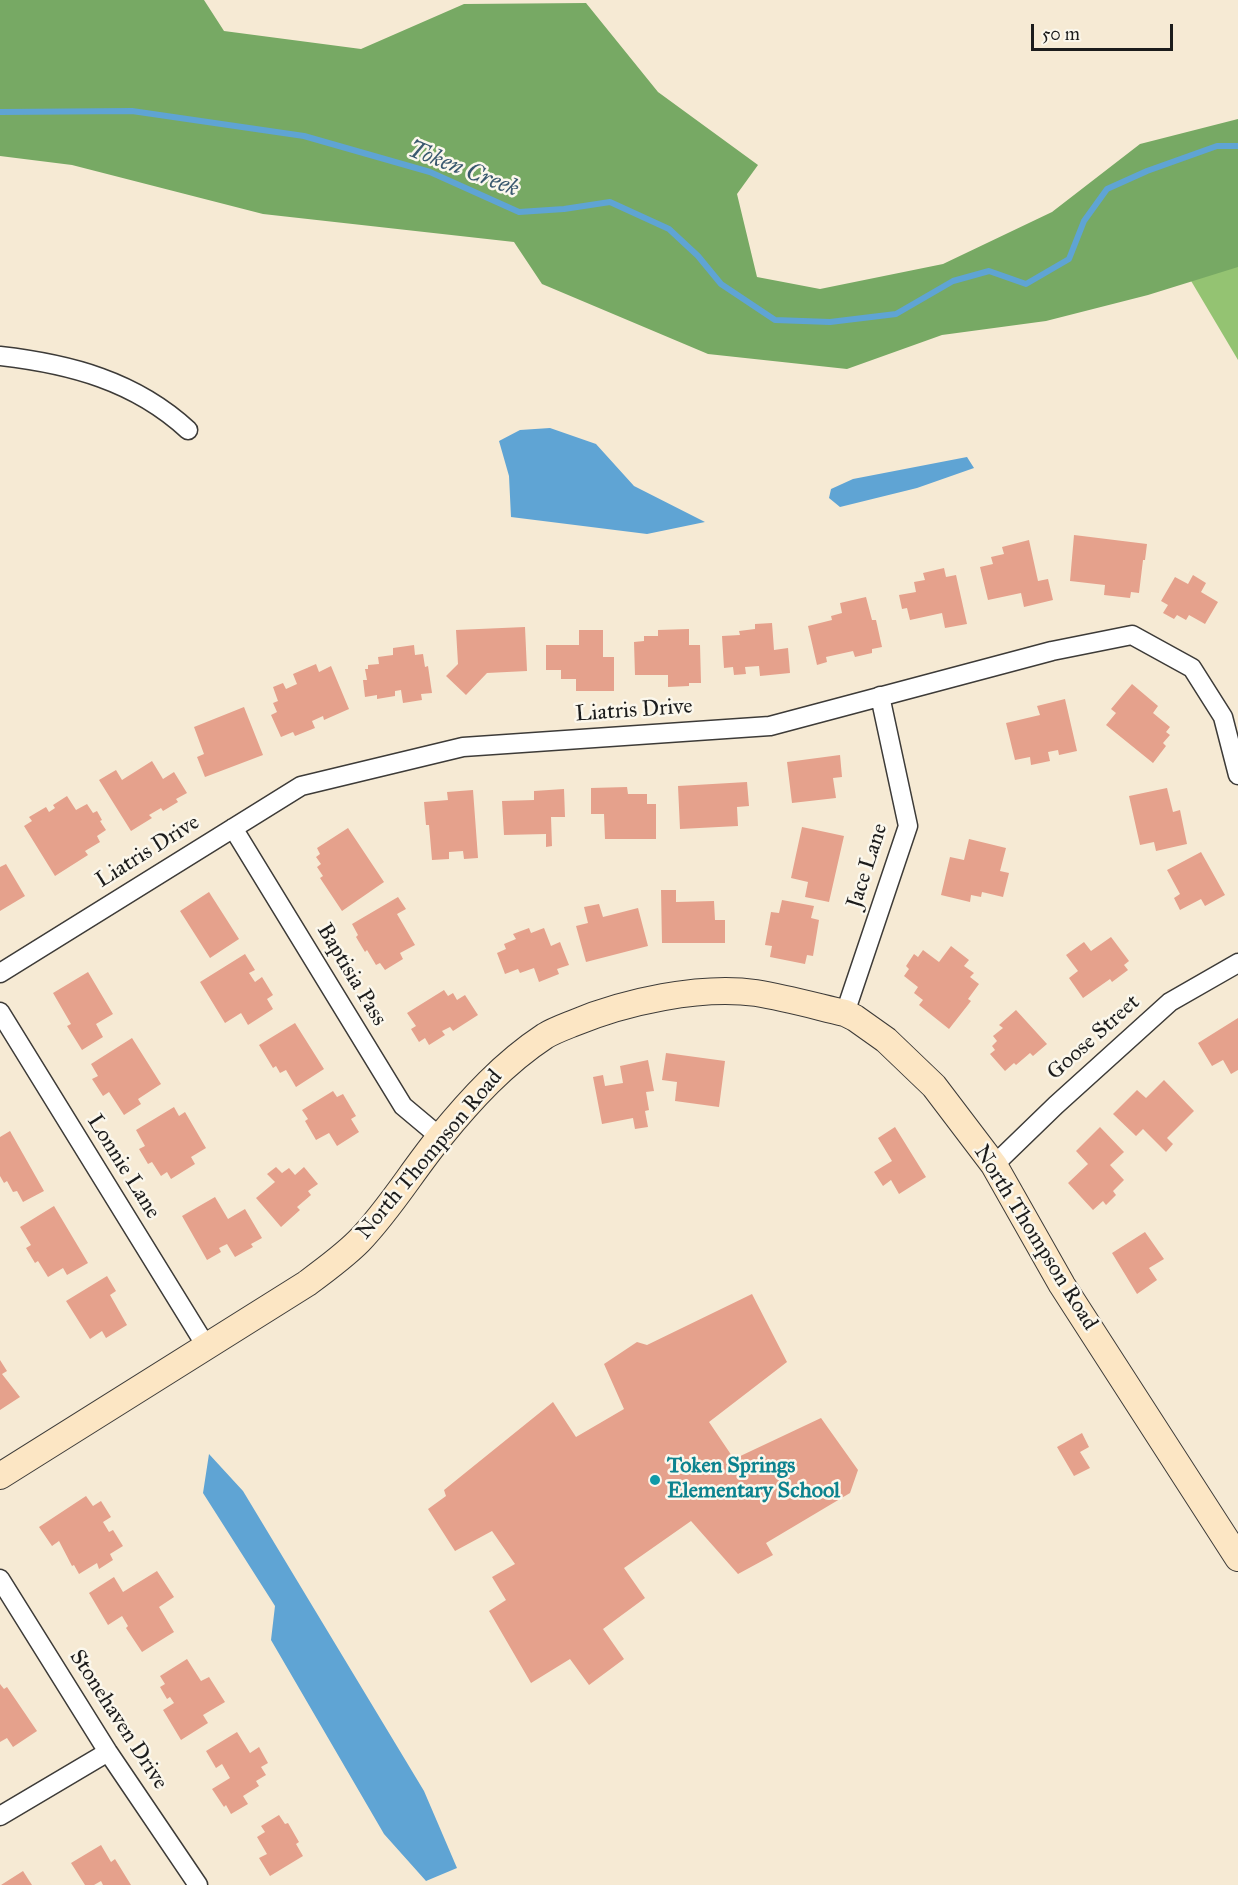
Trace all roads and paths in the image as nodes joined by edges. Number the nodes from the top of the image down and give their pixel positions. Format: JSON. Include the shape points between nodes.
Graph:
{"nodes":[{"id":1,"x":0,"y":356,"type":"edge"},
{"id":2,"x":188,"y":430,"type":"dead end"},
{"id":3,"x":880,"y":696,"type":"junction"},
{"id":4,"x":1238,"y":774,"type":"edge"},
{"id":5,"x":233,"y":828,"type":"junction"},
{"id":6,"x":1238,"y":963,"type":"edge"},
{"id":7,"x":0,"y":973,"type":"edge"},
{"id":8,"x":0,"y":1012,"type":"edge"},
{"id":9,"x":845,"y":1013,"type":"junction"},
{"id":10,"x":440,"y":1137,"type":"junction"},
{"id":11,"x":994,"y":1165,"type":"junction"},
{"id":12,"x":206,"y":1346,"type":"junction"},
{"id":13,"x":0,"y":1476,"type":"edge"},
{"id":14,"x":1238,"y":1558,"type":"edge"},
{"id":15,"x":0,"y":1579,"type":"edge"},
{"id":16,"x":108,"y":1752,"type":"junction"},
{"id":17,"x":0,"y":1816,"type":"edge"},
{"id":18,"x":198,"y":1885,"type":"edge"}],
"edges":[{"from":1,"to":2,"type":"street","via":[[52,364],[112,380],[174,416]]},
{"from":3,"to":4,"type":"street","name":"Liatris Drive","via":[[1052,651],[1132,635],[1192,668],[1223,717]]},
{"from":3,"to":5,"type":"street","name":"Liatris Drive","via":[[770,726],[463,747],[301,786]]},
{"from":3,"to":9,"type":"street","name":"Jace Lane","via":[[908,826]]},
{"from":5,"to":7,"type":"street","name":"Liatris Drive"},
{"from":5,"to":10,"type":"street","name":"Baptisia Pass","via":[[402,1106]]},
{"from":6,"to":11,"type":"street","name":"Goose Street","via":[[1170,1002]]},
{"from":8,"to":12,"type":"street","name":"Lonnie Lane"},
{"from":9,"to":10,"type":"street","name":"North Thompson Road","via":[[754,993],[698,992],[601,1011],[547,1035],[514,1058]]},
{"from":9,"to":11,"type":"street","name":"North Thompson Road","via":[[886,1040],[934,1086]]},
{"from":10,"to":12,"type":"street","name":"North Thompson Road","via":[[383,1213],[335,1263]]},
{"from":11,"to":14,"type":"street","name":"North Thompson Road","via":[[1062,1284]]},
{"from":12,"to":13,"type":"street","name":"North Thompson Road"},
{"from":15,"to":16,"type":"street","name":"Stonehaven Drive"},
{"from":16,"to":17,"type":"street"},
{"from":16,"to":18,"type":"street","name":"Stonehaven Drive"}]}
